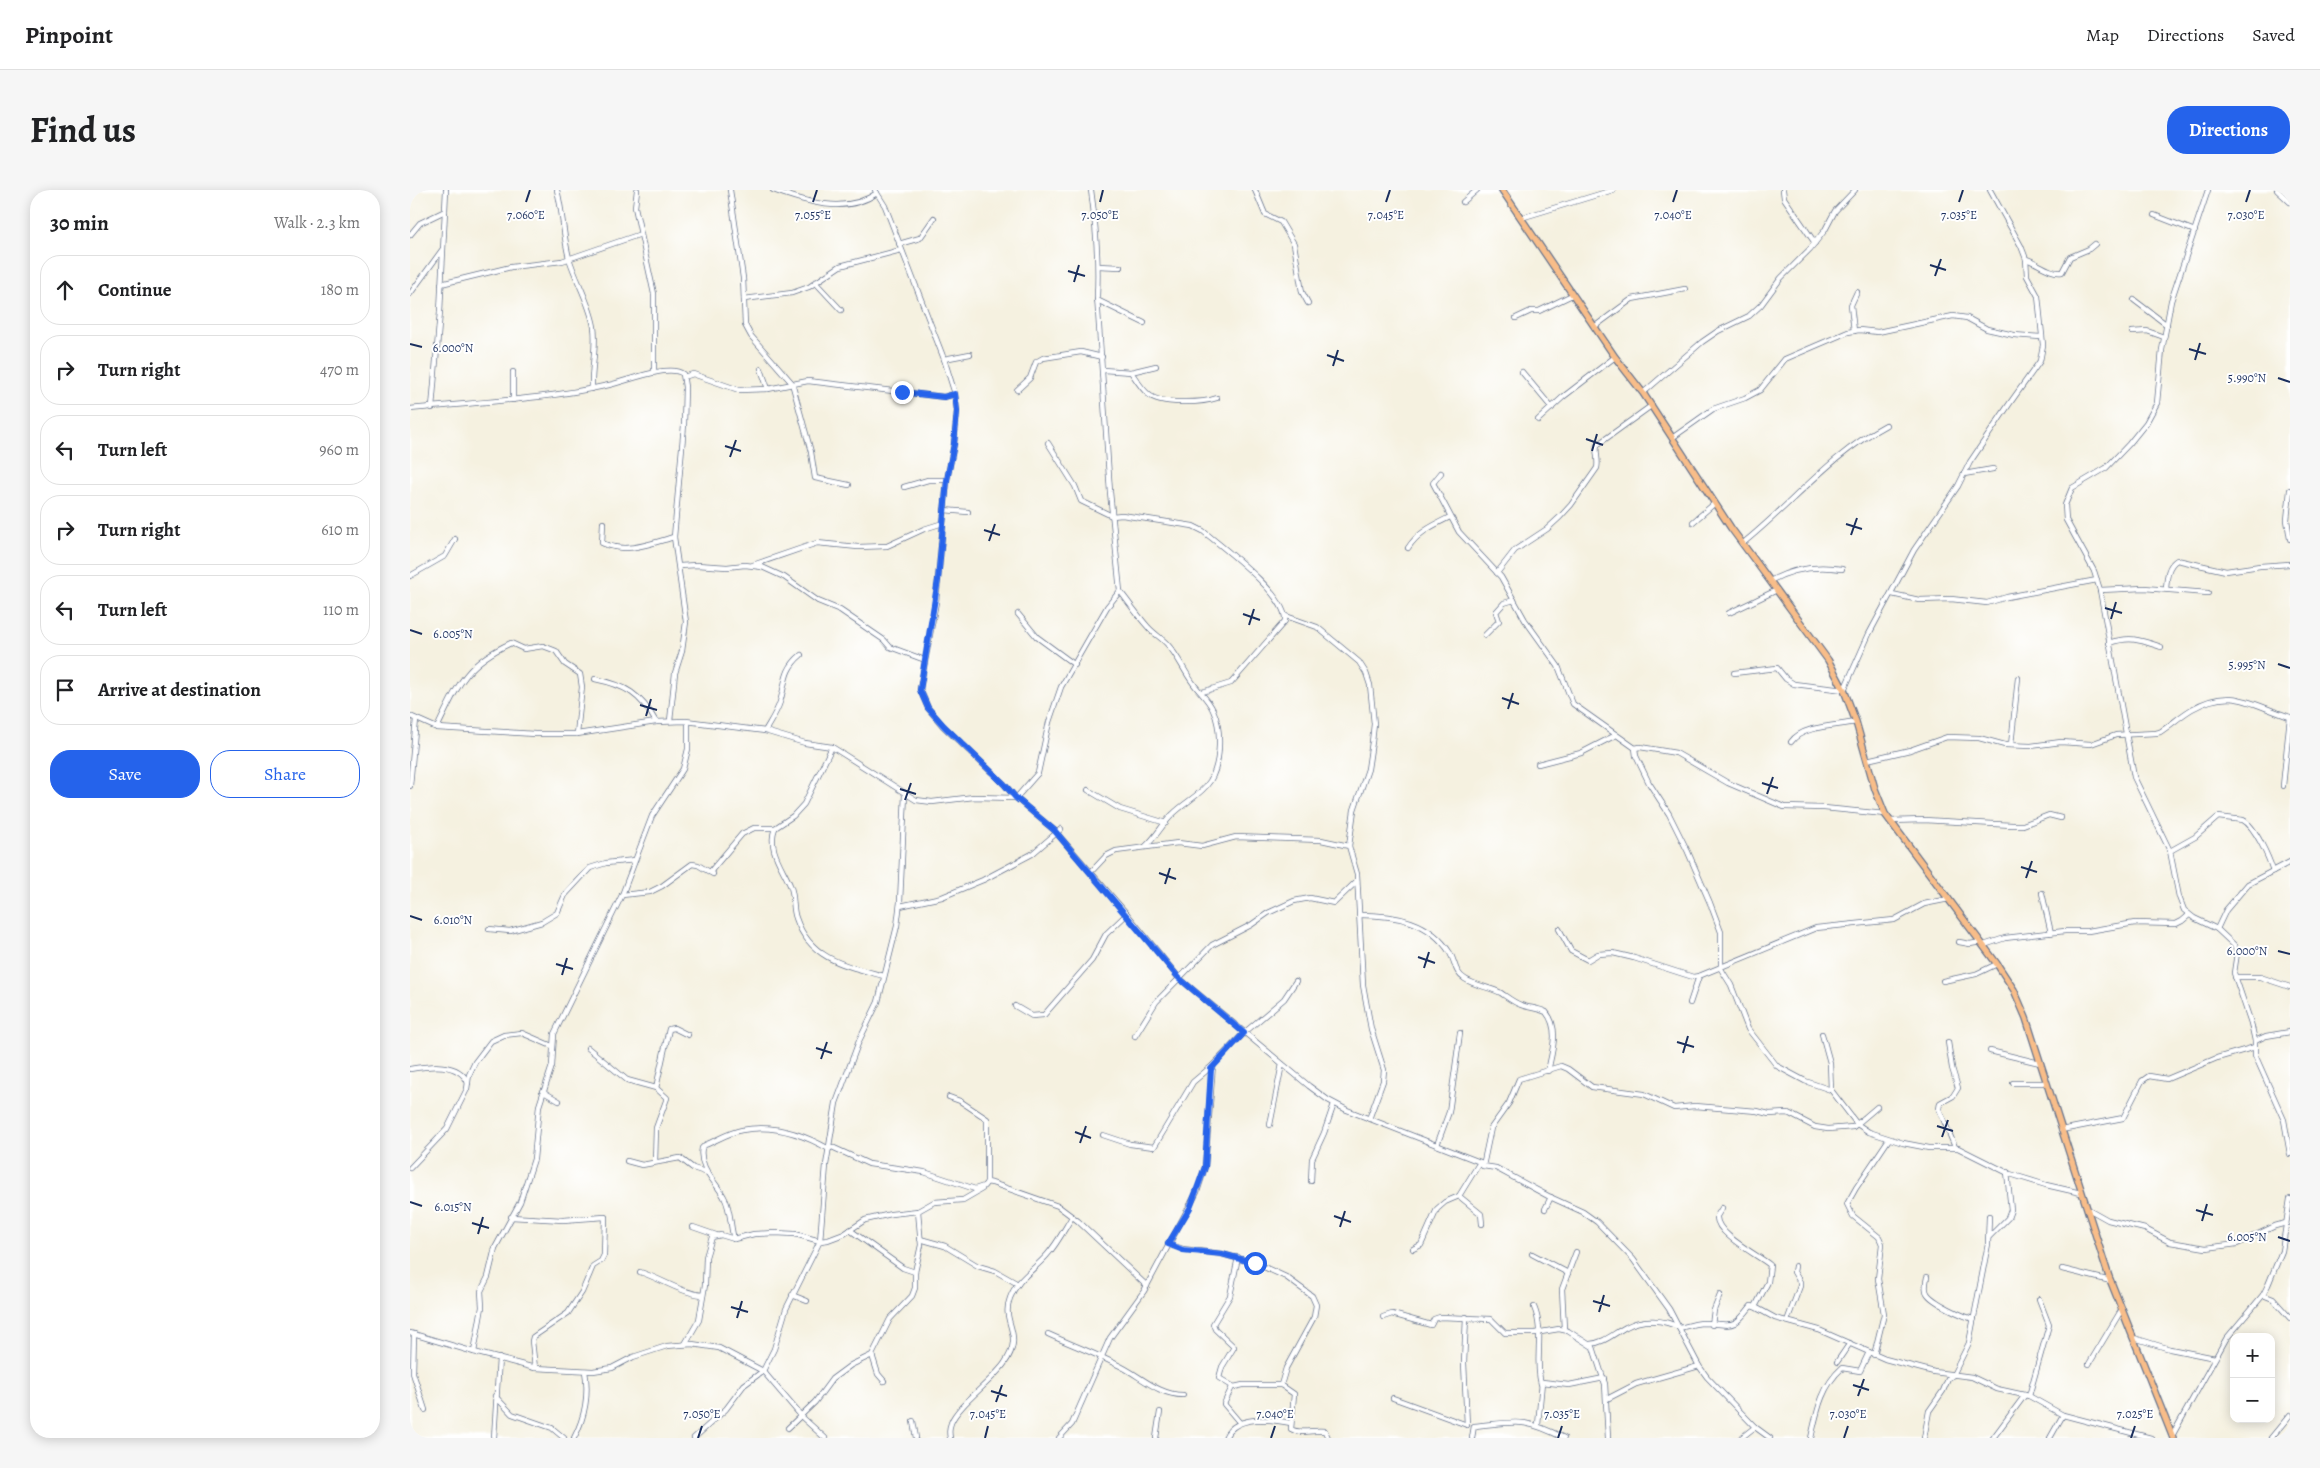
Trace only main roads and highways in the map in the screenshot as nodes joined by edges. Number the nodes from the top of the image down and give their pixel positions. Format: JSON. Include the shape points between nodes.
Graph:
{"nodes":[{"id":1,"x":1502,"y":190,"type":"edge"},
{"id":2,"x":2173,"y":1437,"type":"edge"}],
"edges":[{"from":1,"to":2,"type":"main road","via":[[1594,327],[1643,393],[1742,544],[1828,660],[1856,722],[1885,814],[1997,964],[2022,1006],[2111,1281]]}]}
